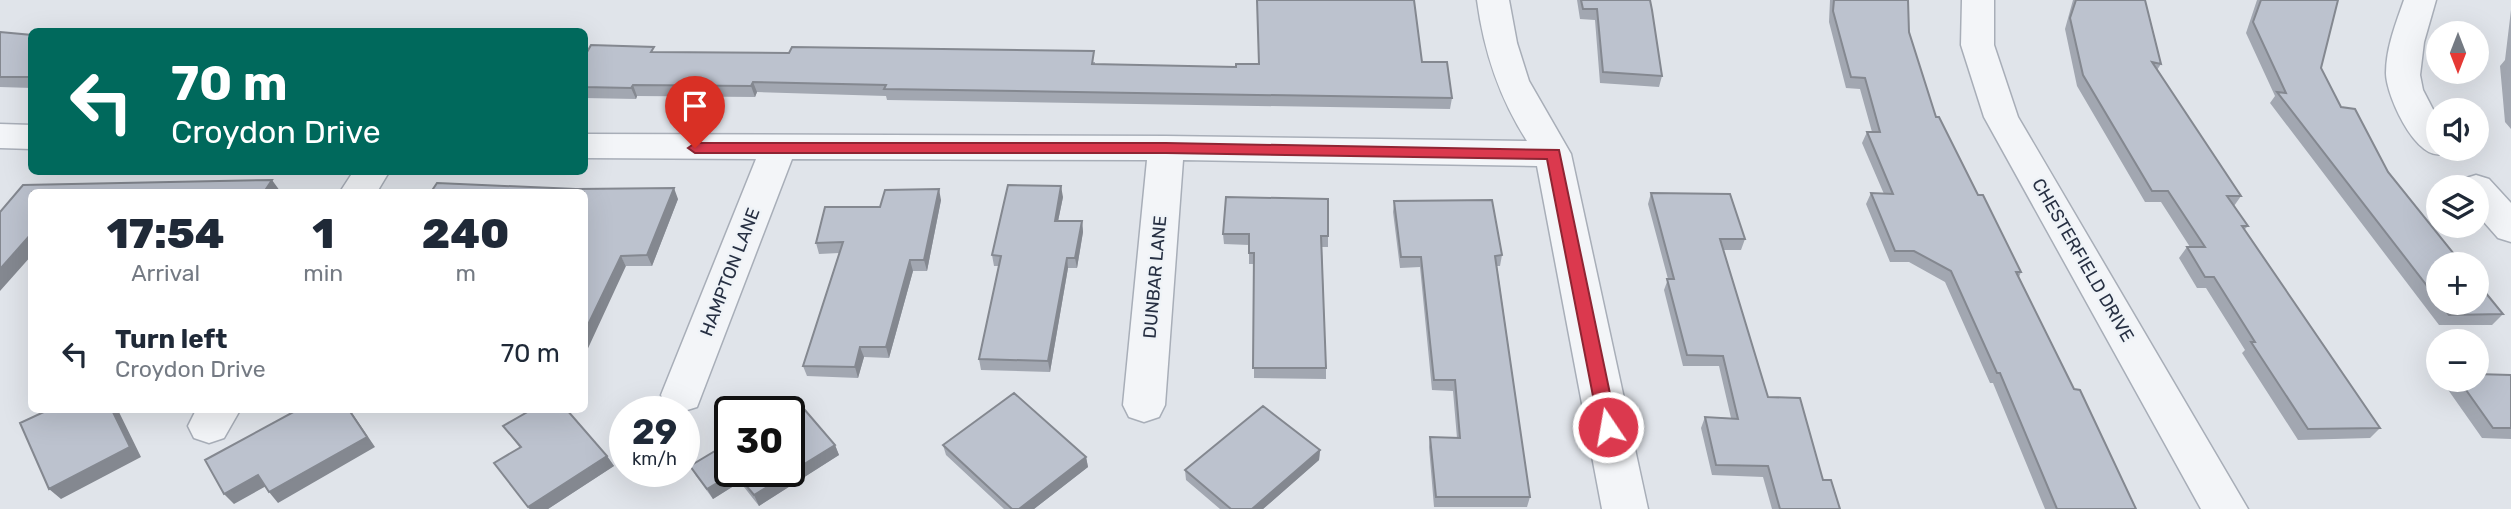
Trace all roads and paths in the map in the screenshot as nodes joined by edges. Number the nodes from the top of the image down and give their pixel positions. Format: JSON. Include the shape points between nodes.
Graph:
{"nodes":[{"id":1,"x":1493,"y":0,"type":"edge"},
{"id":2,"x":1978,"y":0,"type":"edge"},
{"id":3,"x":2420,"y":0,"type":"edge"},
{"id":4,"x":2426,"y":130,"type":"edge"},
{"id":5,"x":588,"y":146,"type":"edge"},
{"id":6,"x":1166,"y":148,"type":"junction"},
{"id":7,"x":778,"y":149,"type":"junction"},
{"id":8,"x":1553,"y":154,"type":"junction"},
{"id":9,"x":2452,"y":161,"type":"edge"},
{"id":10,"x":2465,"y":175,"type":"edge"},
{"id":11,"x":2489,"y":203,"type":"edge"},
{"id":12,"x":2511,"y":228,"type":"edge"},
{"id":13,"x":682,"y":395,"type":"dead end"},
{"id":14,"x":1144,"y":405,"type":"dead end"},
{"id":15,"x":1625,"y":509,"type":"edge"},
{"id":16,"x":2225,"y":509,"type":"edge"}],
"edges":[{"from":1,"to":8,"type":"street","via":[[1498,45],[1526,116]]},
{"from":2,"to":16,"type":"street","name":"CHESTERFIELD DRIVE","via":[[1980,68],[2001,117]]},
{"from":3,"to":4,"type":"street","via":[[2403,54],[2402,86]]},
{"from":5,"to":7,"type":"street"},
{"from":6,"to":7,"type":"street"},
{"from":6,"to":8,"type":"street"},
{"from":6,"to":14,"type":"street","name":"DUNBAR LANE"},
{"from":7,"to":13,"type":"street","name":"HAMPTON LANE"},
{"from":8,"to":15,"type":"street"},
{"from":9,"to":10,"type":"street"},
{"from":11,"to":12,"type":"street"}]}
